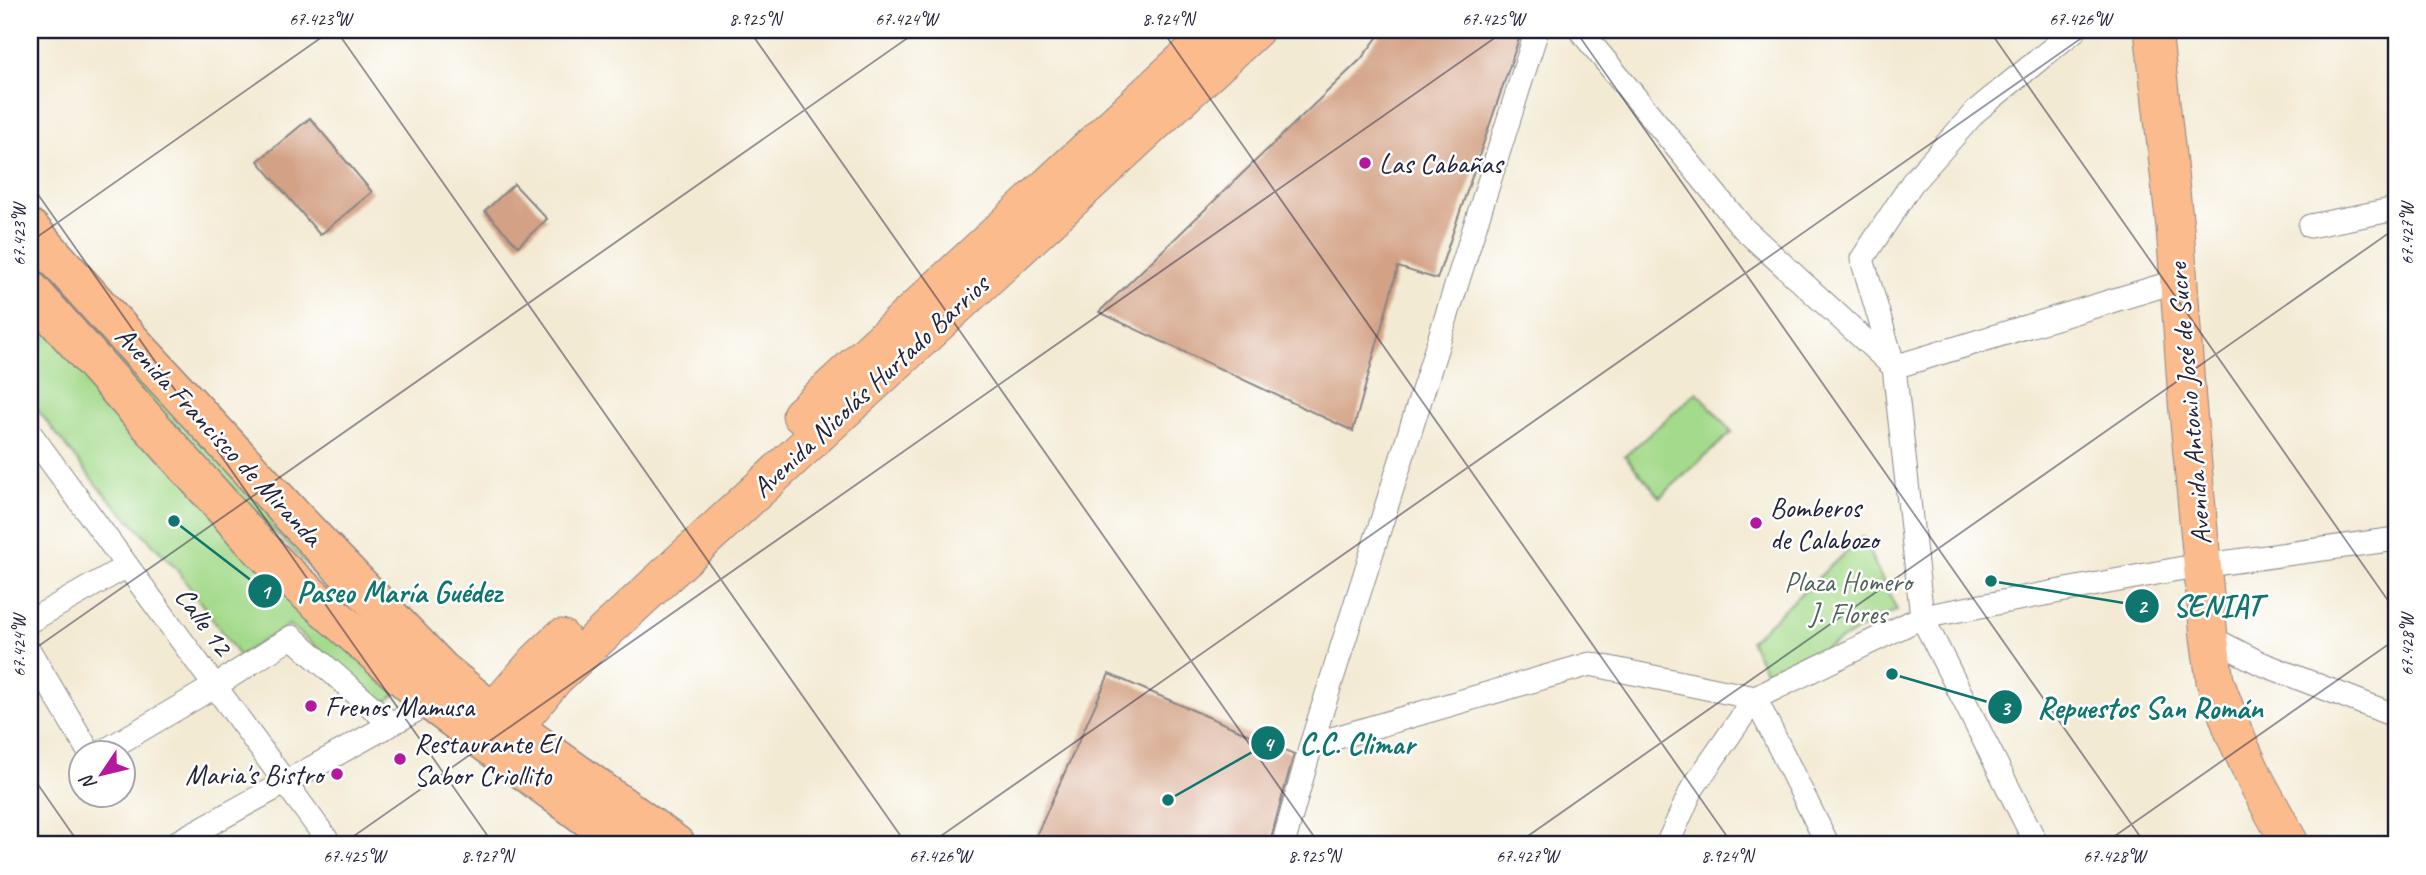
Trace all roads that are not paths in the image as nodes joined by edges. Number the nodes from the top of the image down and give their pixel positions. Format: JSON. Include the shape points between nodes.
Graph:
{"nodes":[{"id":1,"x":1216,"y":30,"type":"edge"},
{"id":2,"x":1255,"y":30,"type":"edge"},
{"id":3,"x":1537,"y":30,"type":"edge"},
{"id":4,"x":1580,"y":30,"type":"edge"},
{"id":5,"x":2075,"y":30,"type":"edge"},
{"id":6,"x":2134,"y":30,"type":"edge"},
{"id":7,"x":2153,"y":30,"type":"edge"},
{"id":8,"x":2396,"y":209,"type":"edge"},
{"id":9,"x":2310,"y":226,"type":"dead end"},
{"id":10,"x":30,"y":229,"type":"edge"},
{"id":11,"x":2161,"y":286,"type":"junction"},
{"id":12,"x":30,"y":290,"type":"edge"},
{"id":13,"x":1894,"y":367,"type":"junction"},
{"id":14,"x":30,"y":433,"type":"edge"},
{"id":15,"x":2396,"y":539,"type":"edge"},
{"id":16,"x":127,"y":566,"type":"junction"},
{"id":17,"x":2190,"y":567,"type":"junction"},
{"id":18,"x":1922,"y":617,"type":"junction"},
{"id":19,"x":30,"y":621,"type":"edge"},
{"id":20,"x":2209,"y":637,"type":"junction"},
{"id":21,"x":30,"y":652,"type":"edge"},
{"id":22,"x":215,"y":686,"type":"junction"},
{"id":23,"x":1755,"y":698,"type":"junction"},
{"id":24,"x":431,"y":702,"type":"junction"},
{"id":25,"x":2396,"y":716,"type":"edge"},
{"id":26,"x":391,"y":724,"type":"junction"},
{"id":27,"x":493,"y":730,"type":"junction"},
{"id":28,"x":81,"y":738,"type":"edge"},
{"id":29,"x":127,"y":738,"type":"edge"},
{"id":30,"x":1311,"y":745,"type":"junction"},
{"id":31,"x":287,"y":783,"type":"junction"},
{"id":32,"x":172,"y":845,"type":"edge"},
{"id":33,"x":331,"y":845,"type":"edge"},
{"id":34,"x":625,"y":845,"type":"edge"},
{"id":35,"x":676,"y":845,"type":"edge"},
{"id":36,"x":1283,"y":845,"type":"edge"},
{"id":37,"x":1667,"y":845,"type":"edge"},
{"id":38,"x":1828,"y":845,"type":"edge"},
{"id":39,"x":2037,"y":845,"type":"edge"},
{"id":40,"x":2267,"y":845,"type":"edge"},
{"id":41,"x":2291,"y":845,"type":"edge"}],
"edges":[{"from":1,"to":27,"type":"main road","name":"Avenida Nicolás Hurtado Barrios","via":[[537,660]]},
{"from":2,"to":27,"type":"main road","name":"Avenida Nicolás Hurtado Barrios","via":[[555,678]]},
{"from":3,"to":30,"type":"street"},
{"from":4,"to":13,"type":"street","via":[[1743,228]]},
{"from":5,"to":13,"type":"street","via":[[1976,111],[1912,183],[1862,259]]},
{"from":6,"to":11,"type":"main road","name":"Avenida Antonio José de Sucre"},
{"from":7,"to":17,"type":"main road","name":"Avenida Antonio José de Sucre","via":[[2175,227],[2187,401]]},
{"from":8,"to":9,"type":"street"},
{"from":10,"to":27,"type":"highway","name":"Avenida Francisco de Miranda"},
{"from":11,"to":13,"type":"street"},
{"from":11,"to":17,"type":"main road","name":"Avenida Antonio José de Sucre"},
{"from":12,"to":24,"type":"highway","name":"Avenida Francisco de Miranda","via":[[283,571]]},
{"from":13,"to":18,"type":"street"},
{"from":14,"to":16,"type":"street","name":"Calle 12"},
{"from":15,"to":17,"type":"street"},
{"from":16,"to":19,"type":"street"},
{"from":16,"to":22,"type":"street","name":"Calle 12"},
{"from":17,"to":18,"type":"street"},
{"from":17,"to":20,"type":"main road","name":"Avenida Antonio José de Sucre"},
{"from":17,"to":40,"type":"main road","name":"Avenida Antonio José de Sucre","via":[[2188,656],[2199,697],[2219,749]]},
{"from":18,"to":23,"type":"street"},
{"from":18,"to":39,"type":"street"},
{"from":20,"to":25,"type":"street","via":[[2260,663]]},
{"from":20,"to":41,"type":"main road","name":"Avenida Antonio José de Sucre","via":[[2216,681],[2234,733]]},
{"from":21,"to":28,"type":"street"},
{"from":22,"to":26,"type":"street","via":[[292,637]]},
{"from":22,"to":29,"type":"street"},
{"from":22,"to":31,"type":"street","name":"Calle 12"},
{"from":23,"to":30,"type":"street","via":[[1590,664]]},
{"from":23,"to":37,"type":"street","via":[[1692,789]]},
{"from":23,"to":38,"type":"street"},
{"from":24,"to":26,"type":"street"},
{"from":24,"to":27,"type":"highway","name":"Avenida Francisco de Miranda"},
{"from":26,"to":31,"type":"street"},
{"from":27,"to":34,"type":"highway","name":"Avenida Francisco de Miranda"},
{"from":27,"to":35,"type":"highway","name":"Avenida Francisco de Miranda"},
{"from":30,"to":36,"type":"street"},
{"from":31,"to":32,"type":"street"},
{"from":31,"to":33,"type":"street","name":"Calle 12"}]}
